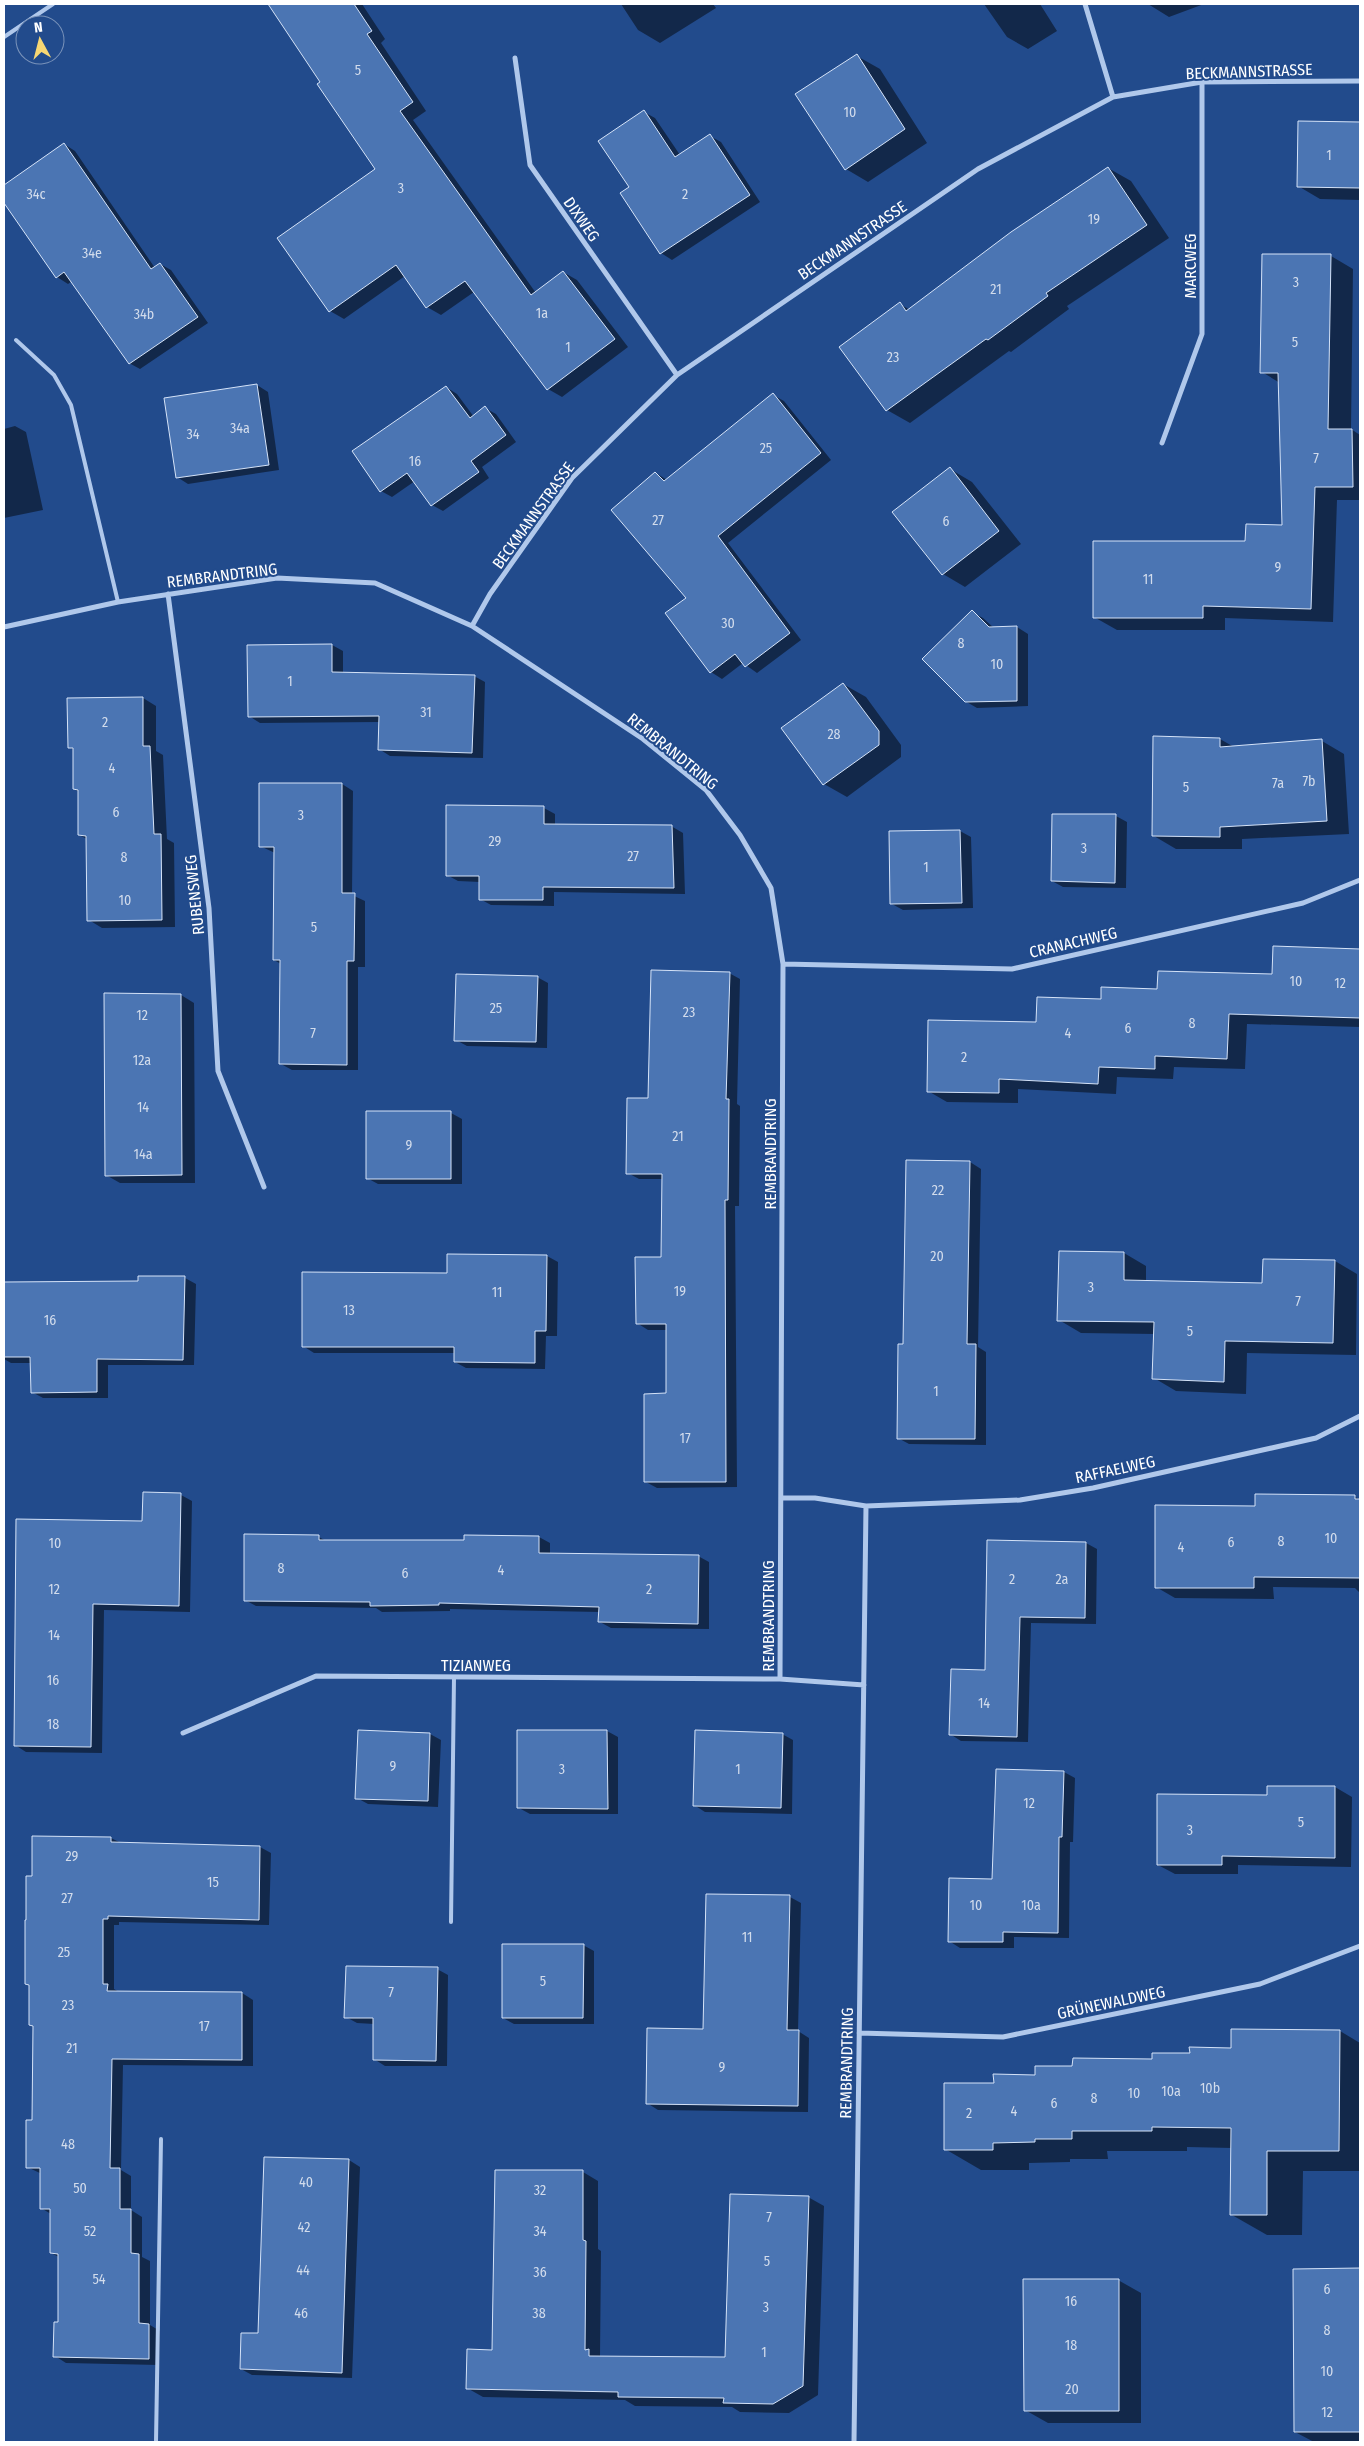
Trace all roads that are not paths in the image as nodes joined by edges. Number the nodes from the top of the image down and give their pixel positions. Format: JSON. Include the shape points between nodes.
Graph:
{"nodes":[{"id":1,"x":53,"y":4,"type":"edge"},
{"id":2,"x":1086,"y":4,"type":"edge"},
{"id":3,"x":4,"y":37,"type":"edge"},
{"id":4,"x":515,"y":58,"type":"dead end"},
{"id":5,"x":1360,"y":81,"type":"edge"},
{"id":6,"x":1202,"y":82,"type":"junction"},
{"id":7,"x":1113,"y":97,"type":"junction"},
{"id":8,"x":16,"y":340,"type":"dead end"},
{"id":9,"x":677,"y":375,"type":"junction"},
{"id":10,"x":1162,"y":443,"type":"dead end"},
{"id":11,"x":168,"y":594,"type":"junction"},
{"id":12,"x":118,"y":602,"type":"junction"},
{"id":13,"x":472,"y":626,"type":"junction"},
{"id":14,"x":4,"y":627,"type":"edge"},
{"id":15,"x":1360,"y":880,"type":"edge"},
{"id":16,"x":784,"y":964,"type":"junction"},
{"id":17,"x":264,"y":1187,"type":"dead end"},
{"id":18,"x":1360,"y":1416,"type":"edge"},
{"id":19,"x":780,"y":1498,"type":"junction"},
{"id":20,"x":866,"y":1506,"type":"junction"},
{"id":21,"x":454,"y":1678,"type":"junction"},
{"id":22,"x":780,"y":1679,"type":"junction"},
{"id":23,"x":864,"y":1684,"type":"junction"},
{"id":24,"x":183,"y":1733,"type":"dead end"},
{"id":25,"x":451,"y":1922,"type":"dead end"},
{"id":26,"x":1360,"y":1946,"type":"edge"},
{"id":27,"x":859,"y":2033,"type":"junction"},
{"id":28,"x":161,"y":2139,"type":"dead end"},
{"id":29,"x":156,"y":2442,"type":"edge"},
{"id":30,"x":854,"y":2442,"type":"edge"}],
"edges":[{"from":1,"to":3,"type":"lane"},
{"from":2,"to":7,"type":"street"},
{"from":4,"to":9,"type":"street","name":"DIXWEG","via":[[530,166]]},
{"from":5,"to":6,"type":"street","name":"BECKMANNSTRASSE"},
{"from":6,"to":7,"type":"street","name":"BECKMANNSTRASSE"},
{"from":6,"to":10,"type":"street","name":"MARCWEG","via":[[1202,334]]},
{"from":7,"to":9,"type":"street","name":"BECKMANNSTRASSE","via":[[978,169]]},
{"from":8,"to":12,"type":"lane","via":[[54,375],[71,405]]},
{"from":9,"to":13,"type":"street","name":"BECKMANNSTRASSE","via":[[572,478],[490,594]]},
{"from":11,"to":12,"type":"street","name":"REMBRANDTRING"},
{"from":11,"to":13,"type":"street","name":"REMBRANDTRING","via":[[277,578],[375,583]]},
{"from":11,"to":17,"type":"street","name":"RUBENSWEG","via":[[210,908],[218,1071]]},
{"from":12,"to":14,"type":"street","name":"REMBRANDTRING"},
{"from":13,"to":16,"type":"street","name":"REMBRANDTRING","via":[[643,739],[706,790],[740,835],[771,888]]},
{"from":15,"to":16,"type":"street","name":"CRANACHWEG","via":[[1303,903],[1012,968]]},
{"from":16,"to":19,"type":"street","name":"REMBRANDTRING"},
{"from":18,"to":20,"type":"street","name":"RAFFAELWEG","via":[[1316,1438],[1093,1488],[1020,1500]]},
{"from":19,"to":20,"type":"street","via":[[815,1498]]},
{"from":19,"to":22,"type":"street","name":"REMBRANDTRING"},
{"from":20,"to":23,"type":"street","name":"REMBRANDTRING"},
{"from":21,"to":22,"type":"street","name":"TIZIANWEG"},
{"from":21,"to":24,"type":"street","name":"TIZIANWEG","via":[[316,1676]]},
{"from":21,"to":25,"type":"lane"},
{"from":22,"to":23,"type":"street","name":"REMBRANDTRING"},
{"from":23,"to":27,"type":"street","name":"REMBRANDTRING"},
{"from":26,"to":27,"type":"street","name":"GRÜNEWALDWEG","via":[[1260,1984],[1003,2036]]},
{"from":27,"to":30,"type":"street","name":"REMBRANDTRING"},
{"from":28,"to":29,"type":"lane"}]}
